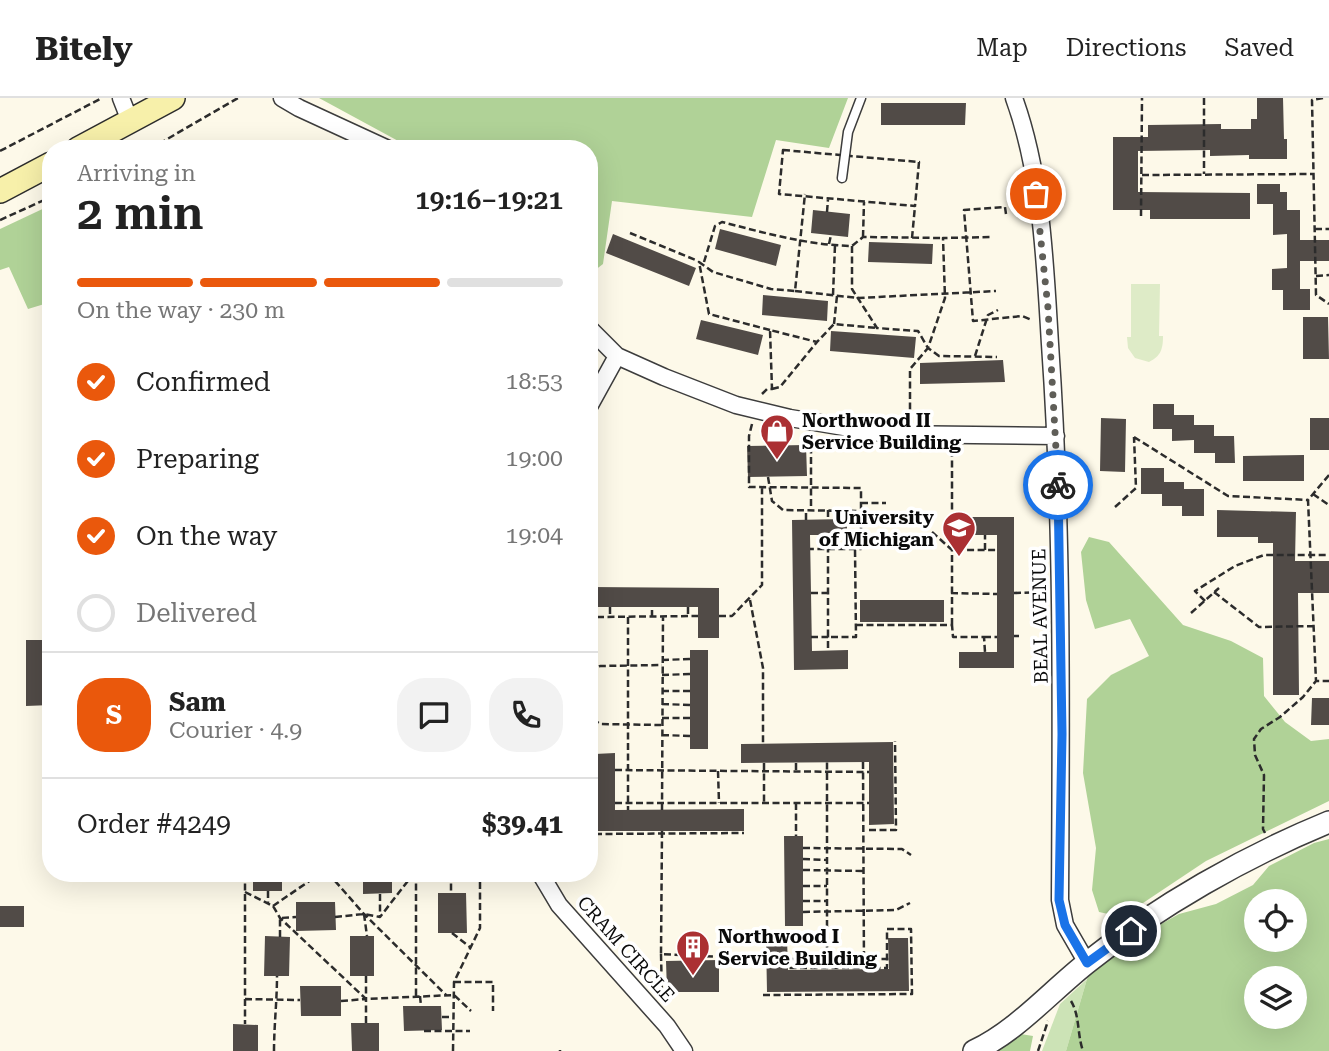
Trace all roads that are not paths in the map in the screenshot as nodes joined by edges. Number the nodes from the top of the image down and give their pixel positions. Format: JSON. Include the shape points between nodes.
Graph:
{"nodes":[{"id":1,"x":121,"y":98,"type":"edge"},
{"id":2,"x":282,"y":98,"type":"edge"},
{"id":3,"x":861,"y":98,"type":"edge"},
{"id":4,"x":1014,"y":98,"type":"edge"},
{"id":5,"x":165,"y":100,"type":"edge"},
{"id":6,"x":130,"y":121,"type":"junction"},
{"id":7,"x":95,"y":140,"type":"edge"},
{"id":8,"x":368,"y":140,"type":"edge"},
{"id":9,"x":42,"y":169,"type":"edge"},
{"id":10,"x":842,"y":178,"type":"dead end"},
{"id":11,"x":0,"y":191,"type":"edge"},
{"id":12,"x":598,"y":337,"type":"edge"},
{"id":13,"x":617,"y":356,"type":"junction"},
{"id":14,"x":598,"y":390,"type":"edge"},
{"id":15,"x":1056,"y":436,"type":"junction"},
{"id":16,"x":1329,"y":822,"type":"edge"},
{"id":17,"x":545,"y":882,"type":"edge"},
{"id":18,"x":1087,"y":963,"type":"junction"},
{"id":19,"x":684,"y":1051,"type":"edge"},
{"id":20,"x":974,"y":1051,"type":"edge"}],
"edges":[{"from":1,"to":6,"type":"street"},
{"from":2,"to":8,"type":"street"},
{"from":3,"to":10,"type":"lane","via":[[848,132]]},
{"from":4,"to":15,"type":"street","name":"BEAL AVENUE","via":[[1034,175]]},
{"from":5,"to":6,"type":"main road"},
{"from":6,"to":7,"type":"main road"},
{"from":9,"to":11,"type":"main road"},
{"from":12,"to":13,"type":"street"},
{"from":13,"to":14,"type":"street"},
{"from":13,"to":15,"type":"street","via":[[736,404],[848,429],[930,436]]},
{"from":15,"to":18,"type":"street","name":"BEAL AVENUE","via":[[1062,734],[1059,900],[1065,925]]},
{"from":16,"to":18,"type":"street","via":[[1209,882]]},
{"from":17,"to":19,"type":"street","name":"CRAM CIRCLE","via":[[559,905]]},
{"from":18,"to":20,"type":"street"}]}
